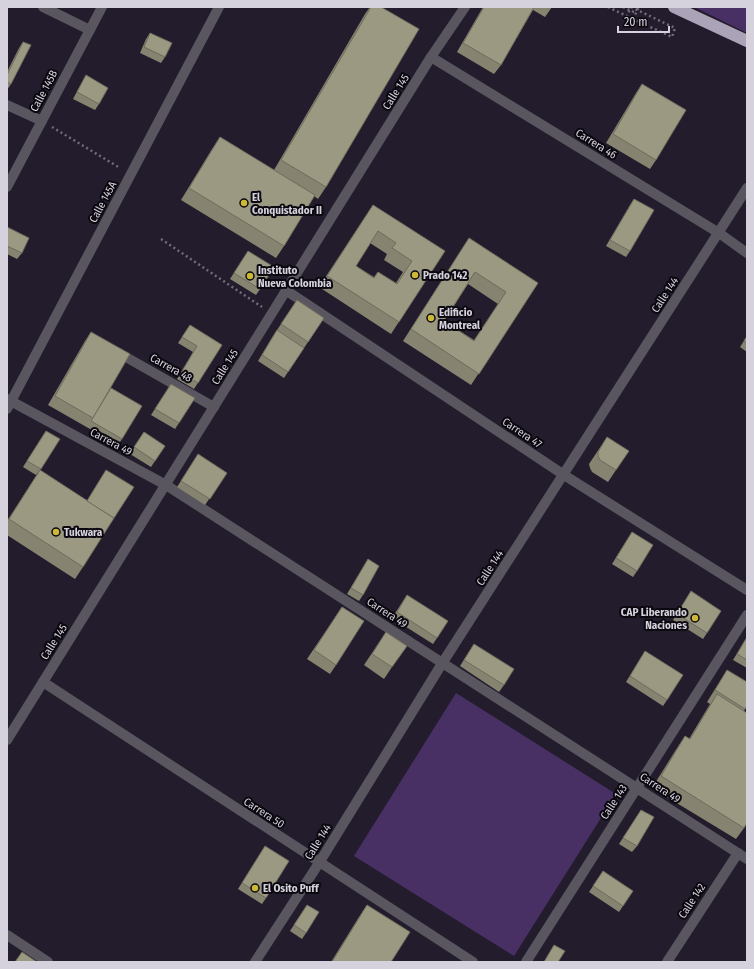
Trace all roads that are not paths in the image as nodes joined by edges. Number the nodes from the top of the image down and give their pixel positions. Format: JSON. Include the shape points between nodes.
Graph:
{"nodes":[{"id":1,"x":43,"y":7,"type":"edge"},
{"id":2,"x":102,"y":7,"type":"edge"},
{"id":3,"x":219,"y":7,"type":"edge"},
{"id":4,"x":465,"y":7,"type":"edge"},
{"id":5,"x":674,"y":7,"type":"edge"},
{"id":6,"x":90,"y":30,"type":"junction"},
{"id":7,"x":747,"y":41,"type":"edge"},
{"id":8,"x":431,"y":57,"type":"junction"},
{"id":9,"x":7,"y":105,"type":"edge"},
{"id":10,"x":42,"y":121,"type":"junction"},
{"id":11,"x":7,"y":187,"type":"edge"},
{"id":12,"x":747,"y":188,"type":"edge"},
{"id":13,"x":719,"y":233,"type":"junction"},
{"id":14,"x":747,"y":253,"type":"edge"},
{"id":15,"x":287,"y":292,"type":"junction"},
{"id":16,"x":115,"y":351,"type":"edge"},
{"id":17,"x":8,"y":403,"type":"edge"},
{"id":18,"x":214,"y":407,"type":"junction"},
{"id":19,"x":564,"y":475,"type":"junction"},
{"id":20,"x":166,"y":485,"type":"junction"},
{"id":21,"x":747,"y":590,"type":"edge"},
{"id":22,"x":747,"y":615,"type":"edge"},
{"id":23,"x":443,"y":662,"type":"junction"},
{"id":24,"x":43,"y":682,"type":"junction"},
{"id":25,"x":7,"y":740,"type":"edge"},
{"id":26,"x":638,"y":787,"type":"junction"},
{"id":27,"x":738,"y":853,"type":"junction"},
{"id":28,"x":747,"y":859,"type":"edge"},
{"id":29,"x":319,"y":863,"type":"junction"},
{"id":30,"x":7,"y":935,"type":"edge"},
{"id":31,"x":48,"y":962,"type":"edge"},
{"id":32,"x":255,"y":962,"type":"edge"},
{"id":33,"x":473,"y":962,"type":"edge"},
{"id":34,"x":526,"y":962,"type":"edge"},
{"id":35,"x":667,"y":962,"type":"edge"}],
"edges":[{"from":1,"to":6,"type":"street"},
{"from":2,"to":6,"type":"street","name":"Calle 145B"},
{"from":3,"to":17,"type":"street","name":"Calle 145A"},
{"from":4,"to":8,"type":"street","name":"Calle 145"},
{"from":5,"to":7,"type":"highway"},
{"from":6,"to":10,"type":"street","name":"Calle 145B"},
{"from":8,"to":13,"type":"street","name":"Carrera 46"},
{"from":8,"to":15,"type":"street","name":"Calle 145"},
{"from":9,"to":10,"type":"street"},
{"from":10,"to":11,"type":"street","name":"Calle 145B"},
{"from":12,"to":13,"type":"street","name":"Calle 144"},
{"from":13,"to":14,"type":"street","name":"Carrera 46"},
{"from":13,"to":19,"type":"street","name":"Calle 144"},
{"from":15,"to":18,"type":"street","name":"Calle 145"},
{"from":15,"to":19,"type":"street","name":"Carrera 47"},
{"from":16,"to":18,"type":"street","name":"Carrera 48"},
{"from":17,"to":20,"type":"street","name":"Carrera 49"},
{"from":18,"to":20,"type":"street","name":"Calle 145"},
{"from":19,"to":21,"type":"street","name":"Carrera 47"},
{"from":19,"to":23,"type":"street","name":"Calle 144"},
{"from":20,"to":23,"type":"street","name":"Carrera 49"},
{"from":20,"to":24,"type":"street","name":"Calle 145"},
{"from":22,"to":26,"type":"street","name":"Calle 143"},
{"from":23,"to":26,"type":"street","name":"Carrera 49"},
{"from":23,"to":29,"type":"street","name":"Calle 144"},
{"from":24,"to":25,"type":"street","name":"Calle 145"},
{"from":24,"to":29,"type":"street","name":"Carrera 50"},
{"from":26,"to":27,"type":"street","name":"Carrera 49"},
{"from":26,"to":34,"type":"street","name":"Calle 143"},
{"from":27,"to":28,"type":"street","name":"Carrera 49"},
{"from":27,"to":35,"type":"street","name":"Calle 142"},
{"from":29,"to":32,"type":"street","name":"Calle 144"},
{"from":29,"to":33,"type":"street","name":"Carrera 50"},
{"from":30,"to":31,"type":"street"}]}
